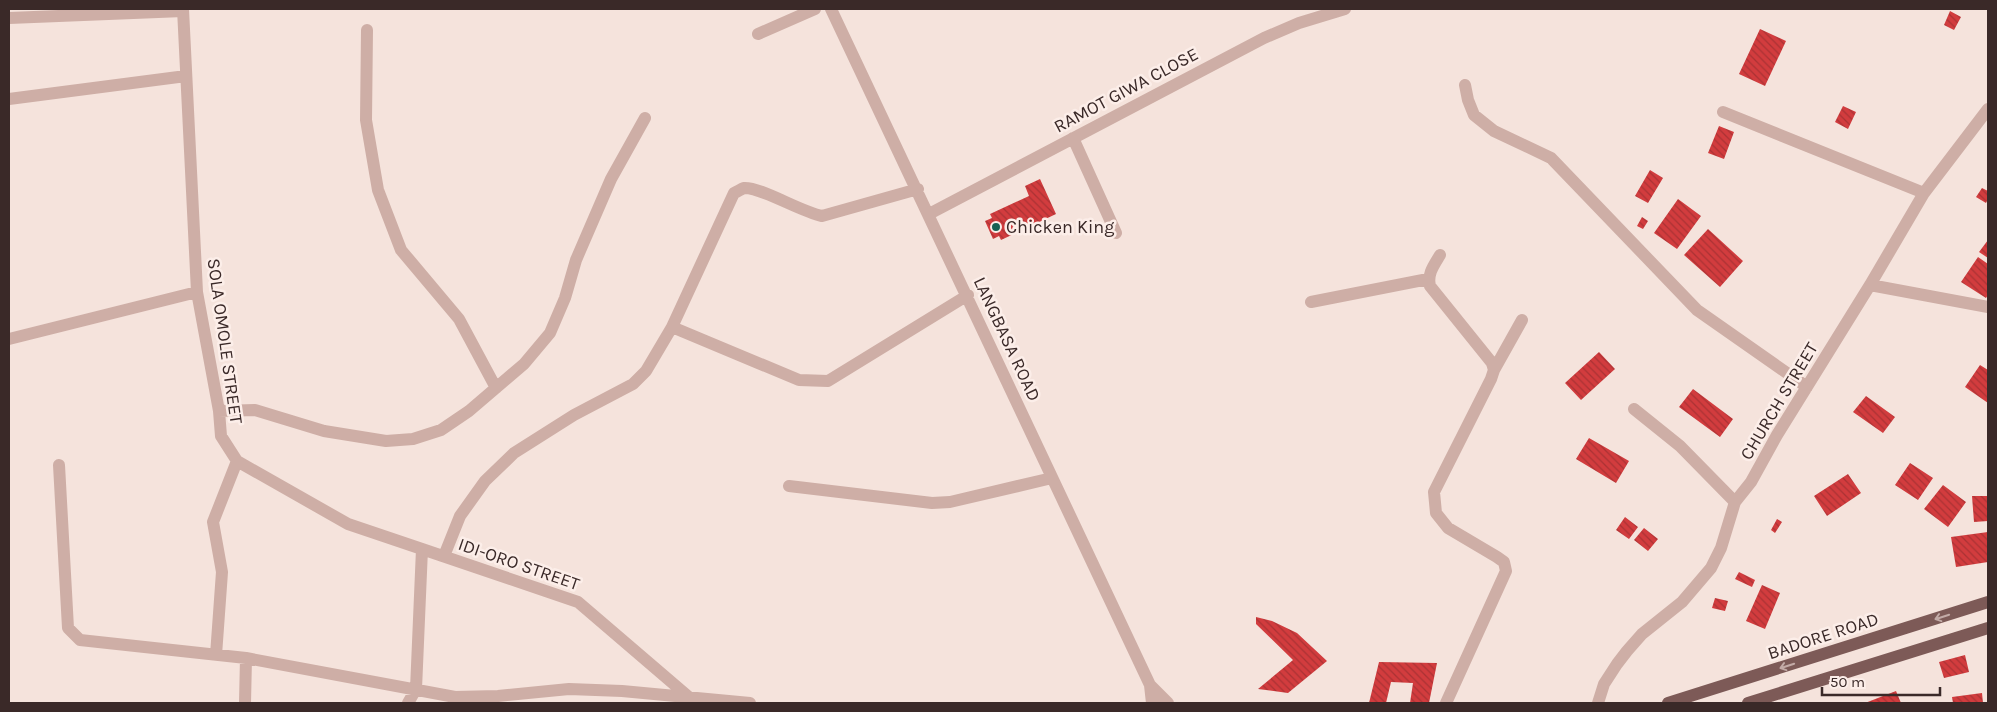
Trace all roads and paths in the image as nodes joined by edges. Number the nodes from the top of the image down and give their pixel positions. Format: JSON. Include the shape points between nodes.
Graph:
{"nodes":[{"id":1,"x":815,"y":9,"type":"edge"},
{"id":2,"x":831,"y":9,"type":"edge"},
{"id":3,"x":1345,"y":9,"type":"edge"},
{"id":4,"x":183,"y":10,"type":"edge"},
{"id":5,"x":9,"y":18,"type":"edge"},
{"id":6,"x":367,"y":30,"type":"dead end"},
{"id":7,"x":758,"y":34,"type":"dead end"},
{"id":8,"x":186,"y":76,"type":"junction"},
{"id":9,"x":1465,"y":85,"type":"dead end"},
{"id":10,"x":9,"y":99,"type":"edge"},
{"id":11,"x":1988,"y":108,"type":"edge"},
{"id":12,"x":1722,"y":112,"type":"dead end"},
{"id":13,"x":645,"y":118,"type":"dead end"},
{"id":14,"x":1074,"y":138,"type":"junction"},
{"id":15,"x":918,"y":188,"type":"junction"},
{"id":16,"x":1924,"y":193,"type":"junction"},
{"id":17,"x":929,"y":214,"type":"junction"},
{"id":18,"x":1116,"y":233,"type":"dead end"},
{"id":19,"x":1440,"y":255,"type":"dead end"},
{"id":20,"x":1428,"y":279,"type":"junction"},
{"id":21,"x":1870,"y":285,"type":"junction"},
{"id":22,"x":197,"y":292,"type":"junction"},
{"id":23,"x":968,"y":296,"type":"junction"},
{"id":24,"x":1311,"y":302,"type":"dead end"},
{"id":25,"x":1988,"y":307,"type":"edge"},
{"id":26,"x":1522,"y":320,"type":"dead end"},
{"id":27,"x":672,"y":328,"type":"junction"},
{"id":28,"x":9,"y":339,"type":"edge"},
{"id":29,"x":1494,"y":370,"type":"junction"},
{"id":30,"x":1807,"y":387,"type":"junction"},
{"id":31,"x":496,"y":388,"type":"junction"},
{"id":32,"x":1634,"y":409,"type":"dead end"},
{"id":33,"x":220,"y":411,"type":"junction"},
{"id":34,"x":237,"y":461,"type":"junction"},
{"id":35,"x":59,"y":465,"type":"dead end"},
{"id":36,"x":1052,"y":478,"type":"junction"},
{"id":37,"x":789,"y":486,"type":"dead end"},
{"id":38,"x":1735,"y":502,"type":"junction"},
{"id":39,"x":422,"y":549,"type":"junction"},
{"id":40,"x":444,"y":556,"type":"junction"},
{"id":41,"x":1988,"y":602,"type":"edge"},
{"id":42,"x":1988,"y":628,"type":"edge"},
{"id":43,"x":216,"y":655,"type":"junction"},
{"id":44,"x":246,"y":658,"type":"junction"},
{"id":45,"x":1150,"y":685,"type":"junction"},
{"id":46,"x":416,"y":689,"type":"junction"},
{"id":47,"x":690,"y":698,"type":"junction"},
{"id":48,"x":244,"y":703,"type":"edge"},
{"id":49,"x":408,"y":703,"type":"edge"},
{"id":50,"x":750,"y":703,"type":"edge"},
{"id":51,"x":1152,"y":703,"type":"edge"},
{"id":52,"x":1168,"y":703,"type":"edge"},
{"id":53,"x":1446,"y":703,"type":"edge"},
{"id":54,"x":1598,"y":703,"type":"edge"},
{"id":55,"x":1668,"y":703,"type":"edge"},
{"id":56,"x":1748,"y":703,"type":"edge"}],
"edges":[{"from":1,"to":7,"type":"street"},
{"from":2,"to":15,"type":"street","name":"LANGBASA ROAD"},
{"from":3,"to":14,"type":"street","name":"RAMOT GIWA CLOSE","via":[[1298,23],[1264,38]]},
{"from":4,"to":5,"type":"street"},
{"from":4,"to":8,"type":"street","name":"SOLA OMOLE STREET"},
{"from":6,"to":31,"type":"street","via":[[366,120],[378,190],[401,250],[459,319]]},
{"from":8,"to":10,"type":"street"},
{"from":8,"to":22,"type":"street","name":"SOLA OMOLE STREET"},
{"from":9,"to":30,"type":"street","via":[[1474,115],[1494,130],[1551,158],[1697,310]]},
{"from":11,"to":16,"type":"street","name":"CHURCH STREET"},
{"from":12,"to":16,"type":"street"},
{"from":13,"to":31,"type":"street","via":[[603,197],[550,333],[524,364]]},
{"from":14,"to":17,"type":"street","name":"RAMOT GIWA CLOSE"},
{"from":14,"to":18,"type":"street"},
{"from":15,"to":17,"type":"street","name":"LANGBASA ROAD"},
{"from":15,"to":27,"type":"street","via":[[822,216],[753,190],[743,188],[734,193]]},
{"from":16,"to":21,"type":"street","name":"CHURCH STREET"},
{"from":17,"to":23,"type":"street","name":"LANGBASA ROAD"},
{"from":19,"to":20,"type":"street"},
{"from":20,"to":24,"type":"street"},
{"from":20,"to":29,"type":"street"},
{"from":21,"to":25,"type":"street"},
{"from":21,"to":30,"type":"street","name":"CHURCH STREET"},
{"from":22,"to":28,"type":"street"},
{"from":22,"to":33,"type":"street","name":"SOLA OMOLE STREET"},
{"from":23,"to":27,"type":"street","via":[[828,381],[799,380]]},
{"from":23,"to":36,"type":"street","name":"LANGBASA ROAD"},
{"from":26,"to":29,"type":"street"},
{"from":27,"to":40,"type":"street","via":[[646,372],[633,384],[574,415],[514,453],[485,481],[460,516]]},
{"from":29,"to":53,"type":"street","via":[[1434,492],[1436,512],[1448,528],[1504,562],[1506,571]]},
{"from":30,"to":38,"type":"street","name":"CHURCH STREET","via":[[1751,482]]},
{"from":31,"to":33,"type":"street","via":[[441,430],[413,439],[386,441],[324,431],[255,410]]},
{"from":32,"to":38,"type":"street","via":[[1680,446]]},
{"from":33,"to":34,"type":"street","name":"SOLA OMOLE STREET","via":[[221,436]]},
{"from":34,"to":39,"type":"street","name":"SOLA OMOLE STREET","via":[[348,524]]},
{"from":34,"to":43,"type":"street","via":[[213,522],[222,572]]},
{"from":35,"to":43,"type":"street","via":[[68,628],[80,640]]},
{"from":36,"to":37,"type":"street","via":[[950,502],[932,503]]},
{"from":36,"to":45,"type":"street","name":"LANGBASA ROAD"},
{"from":38,"to":54,"type":"street","name":"CHURCH STREET","via":[[1721,548],[1711,568],[1682,602],[1642,634],[1622,657],[1604,684]]},
{"from":39,"to":40,"type":"street","name":"IDI-ORO STREET"},
{"from":39,"to":46,"type":"street"},
{"from":40,"to":47,"type":"street","name":"IDI-ORO STREET","via":[[578,602]]},
{"from":41,"to":55,"type":"main road","name":"BADORE ROAD","one_way":true},
{"from":42,"to":56,"type":"main road"},
{"from":43,"to":44,"type":"street"},
{"from":44,"to":46,"type":"street"},
{"from":44,"to":48,"type":"street"},
{"from":45,"to":51,"type":"street"},
{"from":45,"to":52,"type":"street"},
{"from":46,"to":47,"type":"street","via":[[455,697],[569,689]]},
{"from":46,"to":49,"type":"street"},
{"from":47,"to":50,"type":"street"}]}
